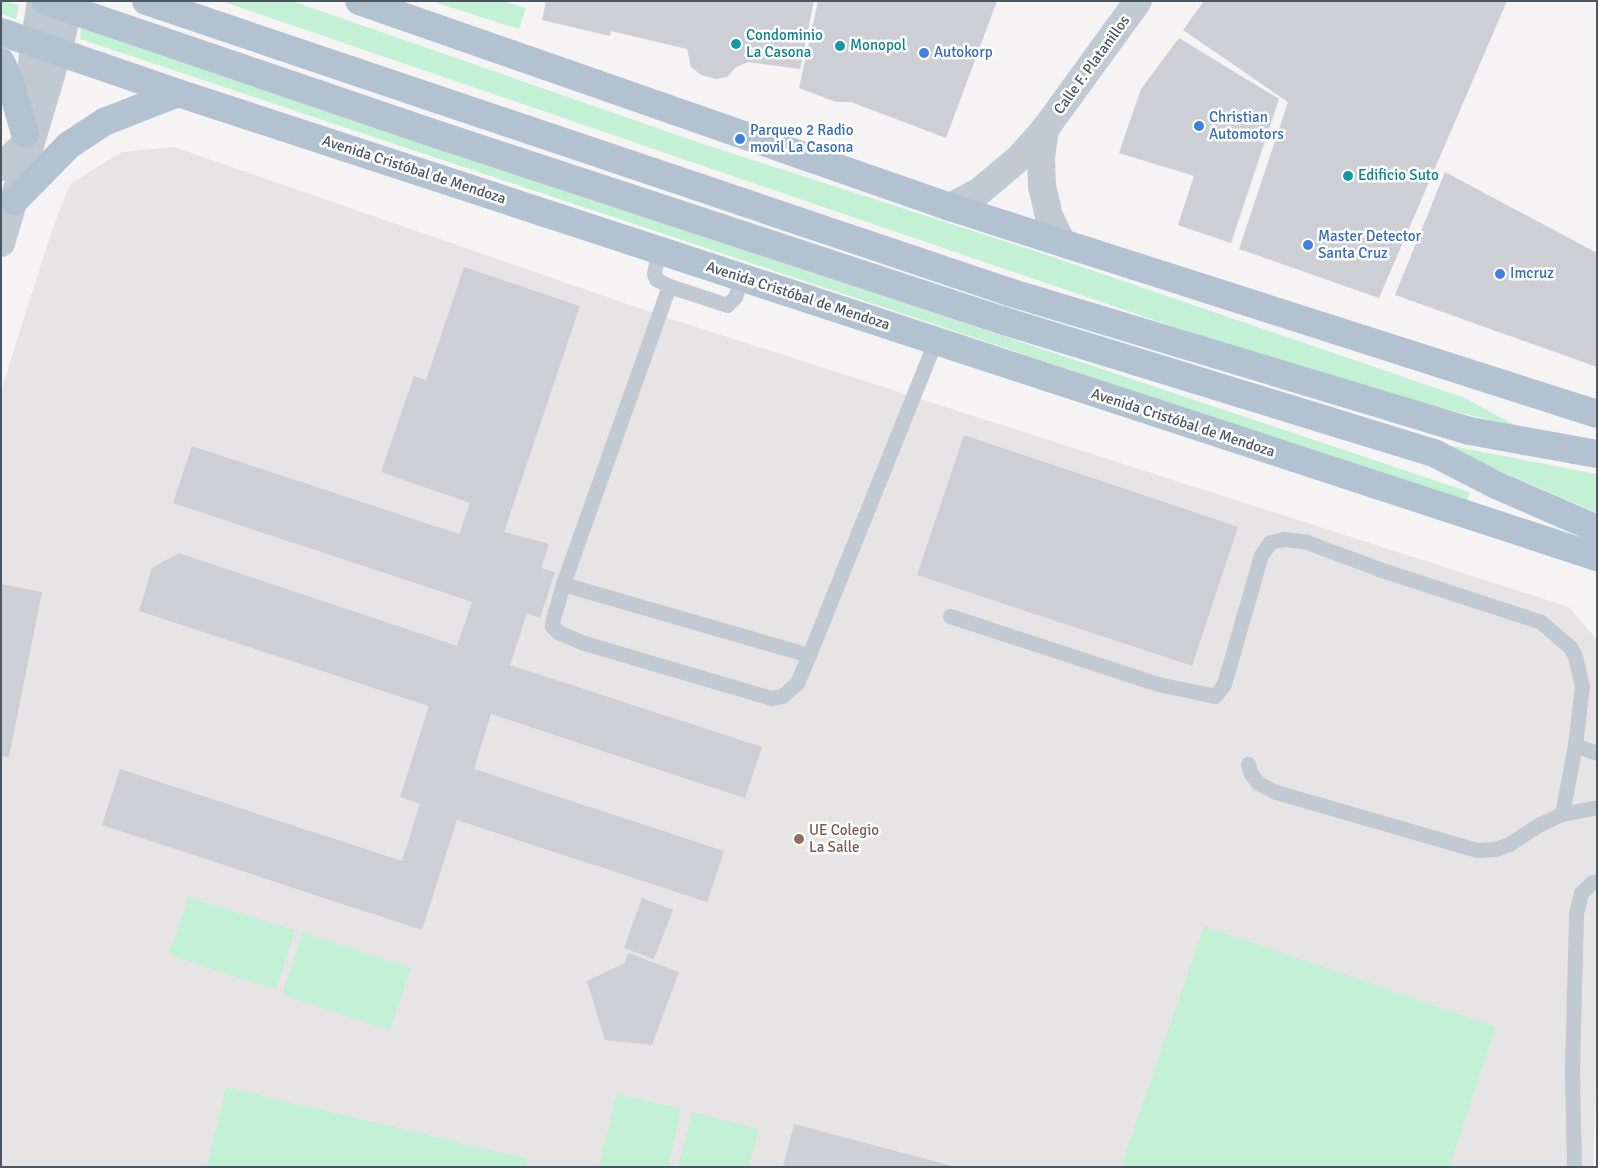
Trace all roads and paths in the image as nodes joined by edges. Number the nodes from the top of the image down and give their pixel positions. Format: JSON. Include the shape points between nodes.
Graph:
{"nodes":[{"id":1,"x":41,"y":1,"type":"edge"},
{"id":2,"x":146,"y":1,"type":"edge"},
{"id":3,"x":359,"y":1,"type":"edge"},
{"id":4,"x":1138,"y":1,"type":"edge"},
{"id":5,"x":61,"y":4,"type":"edge"},
{"id":6,"x":1,"y":32,"type":"edge"},
{"id":7,"x":46,"y":48,"type":"junction"},
{"id":8,"x":1,"y":62,"type":"edge"},
{"id":9,"x":178,"y":93,"type":"junction"},
{"id":10,"x":1045,"y":129,"type":"junction"},
{"id":11,"x":24,"y":140,"type":"junction"},
{"id":12,"x":1,"y":167,"type":"edge"},
{"id":13,"x":14,"y":201,"type":"junction"},
{"id":14,"x":950,"y":207,"type":"junction"},
{"id":15,"x":1061,"y":241,"type":"junction"},
{"id":16,"x":1,"y":243,"type":"edge"},
{"id":17,"x":660,"y":251,"type":"junction"},
{"id":18,"x":741,"y":278,"type":"junction"},
{"id":19,"x":670,"y":286,"type":"junction"},
{"id":20,"x":935,"y":341,"type":"junction"},
{"id":21,"x":1597,"y":414,"type":"edge"},
{"id":22,"x":1597,"y":454,"type":"edge"},
{"id":23,"x":1597,"y":529,"type":"edge"},
{"id":24,"x":1591,"y":559,"type":"edge"},
{"id":25,"x":564,"y":584,"type":"junction"},
{"id":26,"x":950,"y":616,"type":"dead end"},
{"id":27,"x":809,"y":654,"type":"junction"},
{"id":28,"x":1575,"y":745,"type":"junction"},
{"id":29,"x":1597,"y":753,"type":"edge"},
{"id":30,"x":1248,"y":764,"type":"dead end"},
{"id":31,"x":1597,"y":807,"type":"edge"},
{"id":32,"x":1562,"y":814,"type":"junction"},
{"id":33,"x":1597,"y":880,"type":"edge"},
{"id":34,"x":1574,"y":1167,"type":"edge"}],
"edges":[{"from":1,"to":7,"type":"street"},
{"from":2,"to":22,"type":"main road","via":[[1009,292],[1470,431]]},
{"from":3,"to":14,"type":"main road"},
{"from":4,"to":10,"type":"street","name":"Calle F. Platanillos"},
{"from":5,"to":7,"type":"street"},
{"from":5,"to":23,"type":"main road","via":[[442,136],[1001,320],[1434,453],[1496,485]]},
{"from":6,"to":7,"type":"main road","name":"Avenida Cristóbal de Mendoza"},
{"from":7,"to":9,"type":"main road","name":"Avenida Cristóbal de Mendoza"},
{"from":7,"to":11,"type":"street"},
{"from":7,"to":13,"type":"street"},
{"from":8,"to":11,"type":"main road","via":[[10,81]]},
{"from":9,"to":13,"type":"main road","via":[[104,122],[69,145]]},
{"from":9,"to":17,"type":"main road","name":"Avenida Cristóbal de Mendoza"},
{"from":10,"to":14,"type":"street","name":"Calle F. Platanillos","via":[[1003,174]]},
{"from":10,"to":15,"type":"street","name":"Calle F. Platanillos","via":[[1042,186],[1049,216]]},
{"from":11,"to":12,"type":"street"},
{"from":11,"to":13,"type":"street"},
{"from":13,"to":16,"type":"street"},
{"from":14,"to":15,"type":"main road"},
{"from":15,"to":21,"type":"main road"},
{"from":17,"to":18,"type":"main road","name":"Avenida Cristóbal de Mendoza"},
{"from":17,"to":19,"type":"lane","via":[[654,273],[656,279]]},
{"from":18,"to":19,"type":"lane","via":[[735,297],[727,305]]},
{"from":18,"to":20,"type":"main road","name":"Avenida Cristóbal de Mendoza"},
{"from":19,"to":25,"type":"lane"},
{"from":20,"to":24,"type":"main road","name":"Avenida Cristóbal de Mendoza"},
{"from":20,"to":27,"type":"lane"},
{"from":25,"to":27,"type":"lane"},
{"from":25,"to":27,"type":"lane","via":[[553,618],[552,626],[558,632],[581,642],[771,698],[782,696],[797,683]]},
{"from":26,"to":28,"type":"lane","via":[[1158,684],[1215,696],[1224,684],[1262,555],[1270,542],[1284,539],[1308,542],[1540,622],[1570,647],[1575,656],[1582,686]]},
{"from":28,"to":29,"type":"lane"},
{"from":28,"to":32,"type":"lane"},
{"from":30,"to":32,"type":"lane","via":[[1258,783],[1276,792],[1477,850],[1509,844],[1538,824]]},
{"from":31,"to":32,"type":"lane"},
{"from":33,"to":34,"type":"lane","via":[[1581,893],[1576,913],[1572,1069]]}]}
